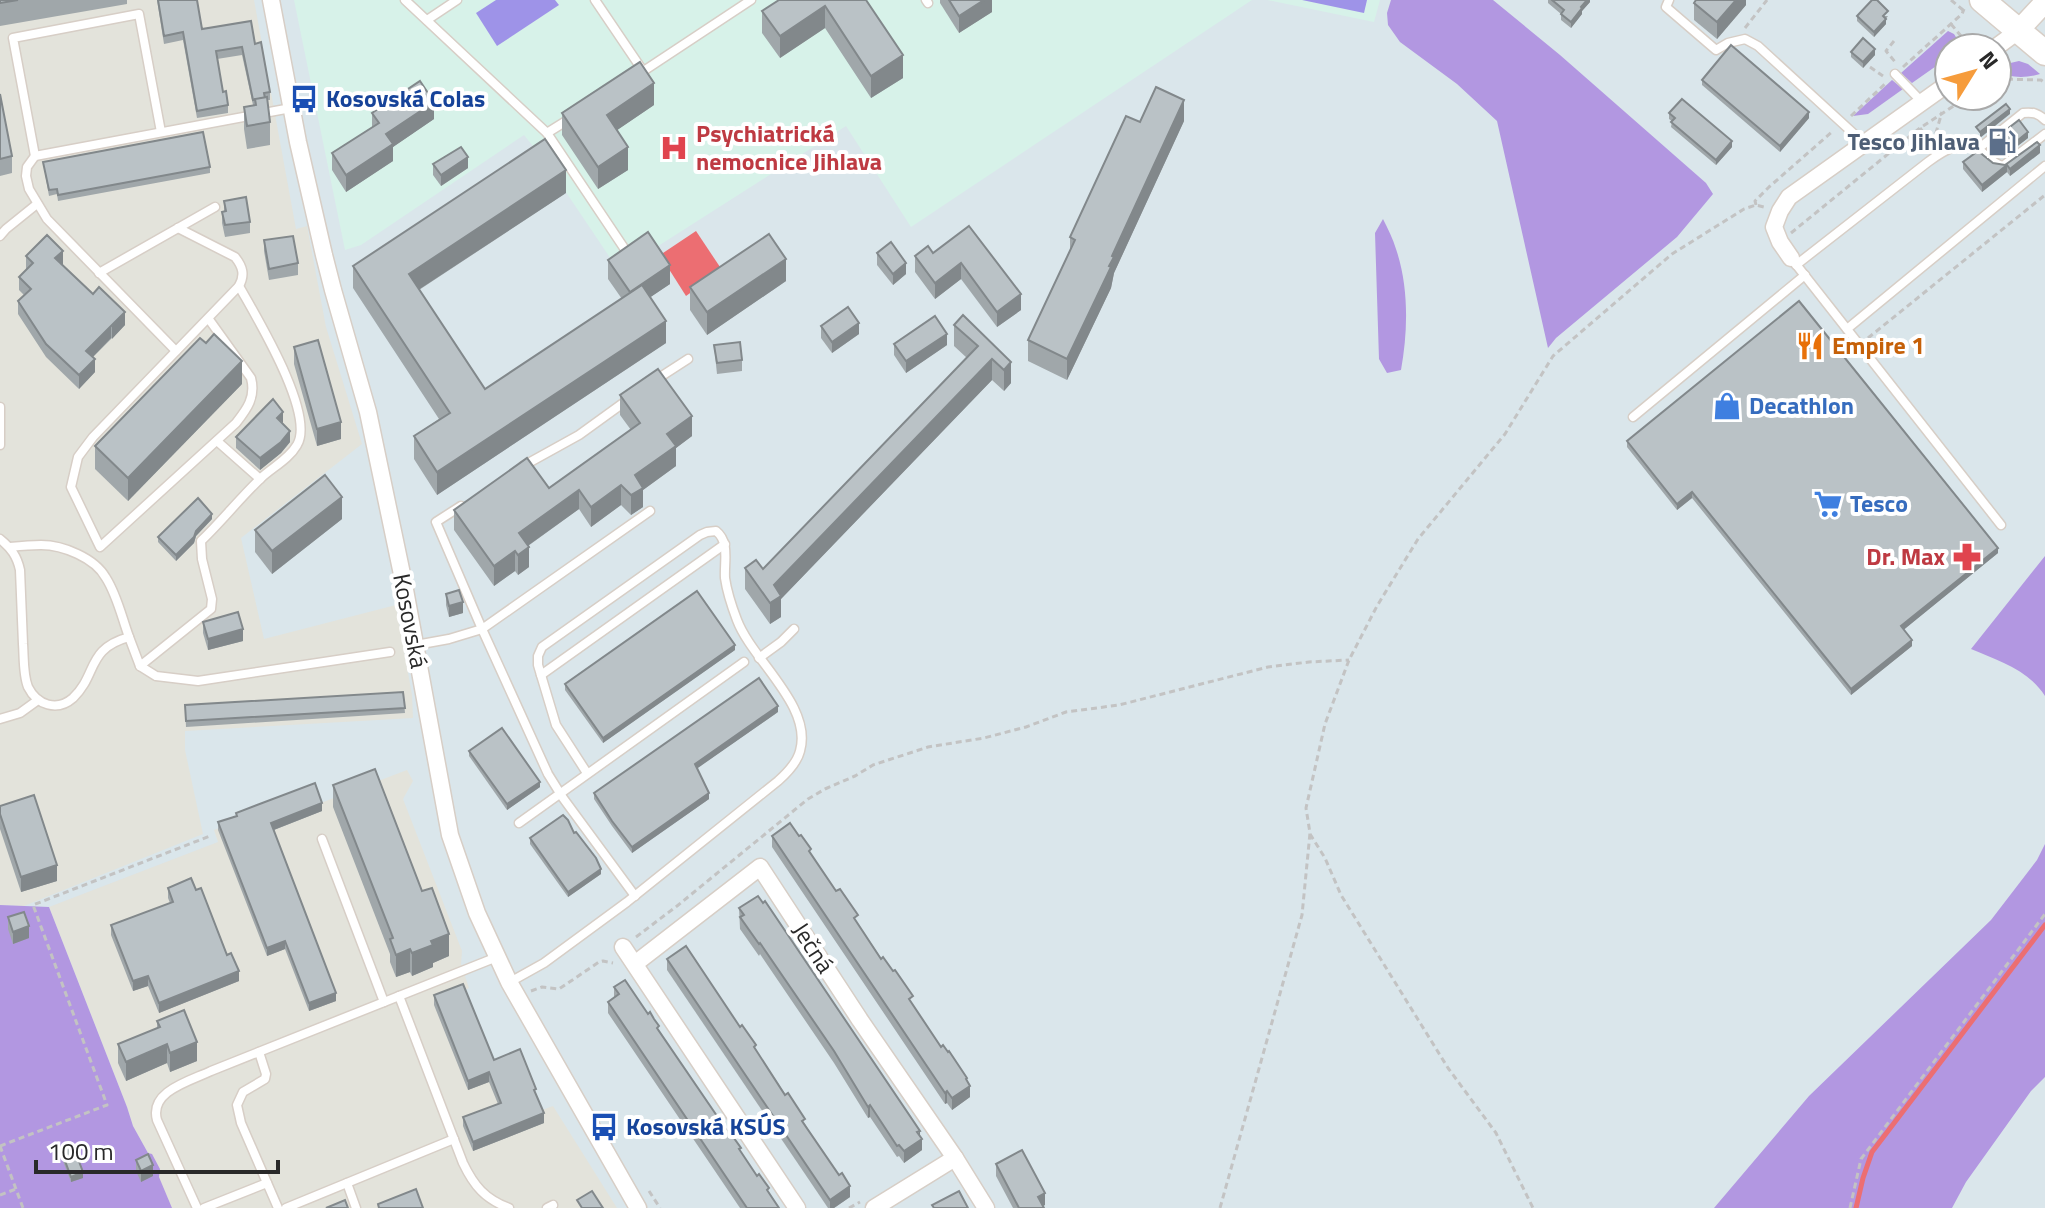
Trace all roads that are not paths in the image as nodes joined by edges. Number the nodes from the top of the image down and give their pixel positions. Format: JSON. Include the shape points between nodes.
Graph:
{"nodes":[{"id":1,"x":271,"y":0,"type":"edge"},
{"id":2,"x":405,"y":0,"type":"edge"},
{"id":3,"x":457,"y":0,"type":"edge"},
{"id":4,"x":595,"y":0,"type":"edge"},
{"id":5,"x":729,"y":0,"type":"edge"},
{"id":6,"x":751,"y":0,"type":"edge"},
{"id":7,"x":1669,"y":0,"type":"edge"},
{"id":8,"x":2045,"y":2,"type":"edge"},
{"id":9,"x":1972,"y":5,"type":"edge"},
{"id":10,"x":736,"y":10,"type":"junction"},
{"id":11,"x":427,"y":20,"type":"junction"},
{"id":12,"x":2018,"y":31,"type":"junction"},
{"id":13,"x":2013,"y":35,"type":"edge"},
{"id":14,"x":2045,"y":53,"type":"edge"},
{"id":15,"x":643,"y":71,"type":"junction"},
{"id":16,"x":1895,"y":74,"type":"road end"},
{"id":17,"x":631,"y":79,"type":"edge"},
{"id":18,"x":1933,"y":94,"type":"edge"},
{"id":19,"x":1922,"y":102,"type":"junction"},
{"id":20,"x":291,"y":108,"type":"junction"},
{"id":21,"x":583,"y":110,"type":"edge"},
{"id":22,"x":2045,"y":120,"type":"edge"},
{"id":23,"x":161,"y":132,"type":"junction"},
{"id":24,"x":547,"y":133,"type":"junction"},
{"id":25,"x":2045,"y":134,"type":"edge"},
{"id":26,"x":1865,"y":144,"type":"junction"},
{"id":27,"x":1978,"y":149,"type":"junction"},
{"id":28,"x":35,"y":156,"type":"junction"},
{"id":29,"x":2045,"y":166,"type":"edge"},
{"id":30,"x":37,"y":204,"type":"junction"},
{"id":31,"x":215,"y":207,"type":"dead end"},
{"id":32,"x":178,"y":228,"type":"junction"},
{"id":33,"x":0,"y":236,"type":"edge"},
{"id":34,"x":626,"y":251,"type":"edge"},
{"id":35,"x":1794,"y":262,"type":"junction"},
{"id":36,"x":99,"y":273,"type":"junction"},
{"id":37,"x":1805,"y":275,"type":"junction"},
{"id":38,"x":239,"y":286,"type":"junction"},
{"id":39,"x":208,"y":318,"type":"junction"},
{"id":40,"x":1847,"y":329,"type":"junction"},
{"id":41,"x":176,"y":351,"type":"junction"},
{"id":42,"x":688,"y":359,"type":"dead end"},
{"id":43,"x":643,"y":389,"type":"edge"},
{"id":44,"x":630,"y":398,"type":"edge"},
{"id":45,"x":0,"y":407,"type":"edge"},
{"id":46,"x":1633,"y":417,"type":"dead end"},
{"id":47,"x":217,"y":441,"type":"junction"},
{"id":48,"x":0,"y":445,"type":"edge"},
{"id":49,"x":514,"y":471,"type":"edge"},
{"id":50,"x":260,"y":479,"type":"junction"},
{"id":51,"x":475,"y":496,"type":"edge"},
{"id":52,"x":650,"y":511,"type":"dead end"},
{"id":53,"x":2001,"y":525,"type":"dead end"},
{"id":54,"x":0,"y":539,"type":"edge"},
{"id":55,"x":725,"y":544,"type":"junction"},
{"id":56,"x":10,"y":547,"type":"junction"},
{"id":57,"x":482,"y":629,"type":"junction"},
{"id":58,"x":794,"y":629,"type":"dead end"},
{"id":59,"x":129,"y":637,"type":"junction"},
{"id":60,"x":415,"y":645,"type":"junction"},
{"id":61,"x":390,"y":652,"type":"dead end"},
{"id":62,"x":759,"y":658,"type":"junction"},
{"id":63,"x":744,"y":662,"type":"dead end"},
{"id":64,"x":140,"y":666,"type":"junction"},
{"id":65,"x":541,"y":675,"type":"junction"},
{"id":66,"x":38,"y":700,"type":"junction"},
{"id":67,"x":0,"y":719,"type":"edge"},
{"id":68,"x":587,"y":773,"type":"junction"},
{"id":69,"x":560,"y":793,"type":"junction"},
{"id":70,"x":519,"y":823,"type":"dead end"},
{"id":71,"x":322,"y":839,"type":"dead end"},
{"id":72,"x":635,"y":896,"type":"junction"},
{"id":73,"x":623,"y":947,"type":"road end"},
{"id":74,"x":497,"y":957,"type":"junction"},
{"id":75,"x":636,"y":963,"type":"junction"},
{"id":76,"x":509,"y":982,"type":"junction"},
{"id":77,"x":399,"y":996,"type":"junction"},
{"id":78,"x":384,"y":1002,"type":"junction"},
{"id":79,"x":259,"y":1052,"type":"junction"},
{"id":80,"x":454,"y":1139,"type":"junction"},
{"id":81,"x":955,"y":1158,"type":"junction"},
{"id":82,"x":267,"y":1183,"type":"junction"},
{"id":83,"x":347,"y":1183,"type":"junction"},
{"id":84,"x":197,"y":1208,"type":"edge"},
{"id":85,"x":204,"y":1208,"type":"edge"},
{"id":86,"x":278,"y":1208,"type":"edge"},
{"id":87,"x":286,"y":1208,"type":"edge"},
{"id":88,"x":356,"y":1208,"type":"edge"},
{"id":89,"x":509,"y":1208,"type":"edge"},
{"id":90,"x":638,"y":1208,"type":"edge"},
{"id":91,"x":797,"y":1208,"type":"edge"},
{"id":92,"x":874,"y":1208,"type":"edge"},
{"id":93,"x":986,"y":1208,"type":"edge"}],
"edges":[{"from":1,"to":20,"type":"street","name":"Kosovská"},
{"from":2,"to":11,"type":"lane"},
{"from":3,"to":11,"type":"lane"},
{"from":4,"to":15,"type":"lane"},
{"from":5,"to":10,"type":"lane"},
{"from":6,"to":10,"type":"lane"},
{"from":7,"to":26,"type":"lane","via":[[1666,7],[1716,50],[1745,39],[1758,46]]},
{"from":8,"to":12,"type":"street"},
{"from":9,"to":12,"type":"main road"},
{"from":10,"to":15,"type":"lane"},
{"from":11,"to":24,"type":"lane"},
{"from":12,"to":13,"type":"street"},
{"from":12,"to":14,"type":"main road"},
{"from":15,"to":17,"type":"lane"},
{"from":16,"to":19,"type":"lane"},
{"from":18,"to":19,"type":"street"},
{"from":19,"to":26,"type":"street"},
{"from":20,"to":23,"type":"lane"},
{"from":20,"to":60,"type":"street","name":"Kosovská","via":[[368,412]]},
{"from":21,"to":24,"type":"lane"},
{"from":22,"to":27,"type":"lane","via":[[2040,114],[2023,113]]},
{"from":23,"to":28,"type":"lane"},
{"from":23,"to":28,"type":"lane","via":[[139,14],[83,24],[13,38]]},
{"from":24,"to":34,"type":"lane"},
{"from":25,"to":27,"type":"lane","via":[[2003,166]]},
{"from":26,"to":35,"type":"street","via":[[1789,197],[1780,211],[1774,227]]},
{"from":27,"to":35,"type":"lane","via":[[1960,145],[1939,154]]},
{"from":28,"to":30,"type":"lane","via":[[26,176]]},
{"from":29,"to":40,"type":"lane"},
{"from":30,"to":33,"type":"lane"},
{"from":30,"to":36,"type":"lane"},
{"from":31,"to":32,"type":"lane"},
{"from":32,"to":36,"type":"lane"},
{"from":32,"to":38,"type":"lane","via":[[235,257],[243,277]]},
{"from":35,"to":37,"type":"lane"},
{"from":36,"to":41,"type":"lane"},
{"from":37,"to":40,"type":"lane"},
{"from":37,"to":46,"type":"lane"},
{"from":38,"to":39,"type":"lane"},
{"from":38,"to":50,"type":"lane","via":[[279,359],[300,421],[297,445]]},
{"from":39,"to":41,"type":"lane"},
{"from":39,"to":47,"type":"lane","via":[[254,389],[247,409]]},
{"from":40,"to":53,"type":"lane"},
{"from":41,"to":47,"type":"lane","via":[[78,457],[71,487],[100,547]]},
{"from":42,"to":43,"type":"lane"},
{"from":44,"to":49,"type":"lane","via":[[579,435]]},
{"from":45,"to":48,"type":"lane"},
{"from":47,"to":50,"type":"lane"},
{"from":50,"to":64,"type":"lane","via":[[201,541],[211,609]]},
{"from":51,"to":57,"type":"lane","via":[[436,522]]},
{"from":52,"to":57,"type":"lane"},
{"from":54,"to":56,"type":"lane"},
{"from":55,"to":62,"type":"lane","via":[[731,603]]},
{"from":55,"to":65,"type":"lane"},
{"from":55,"to":65,"type":"lane","via":[[716,531],[700,535],[554,638],[538,656]]},
{"from":56,"to":59,"type":"lane","via":[[67,550],[97,567],[106,577]]},
{"from":56,"to":66,"type":"lane","via":[[20,570],[24,665],[28,686]]},
{"from":57,"to":60,"type":"lane"},
{"from":57,"to":69,"type":"lane"},
{"from":58,"to":62,"type":"lane"},
{"from":59,"to":64,"type":"lane"},
{"from":59,"to":66,"type":"lane","via":[[98,654],[72,698],[59,706]]},
{"from":60,"to":74,"type":"street","name":"Kosovská","via":[[450,835]]},
{"from":61,"to":64,"type":"lane","via":[[198,681],[156,676]]},
{"from":62,"to":72,"type":"lane","via":[[795,709],[800,753],[778,781]]},
{"from":63,"to":68,"type":"lane"},
{"from":65,"to":68,"type":"lane","via":[[556,725]]},
{"from":66,"to":67,"type":"lane"},
{"from":68,"to":69,"type":"lane"},
{"from":69,"to":70,"type":"lane"},
{"from":69,"to":72,"type":"lane"},
{"from":71,"to":78,"type":"lane"},
{"from":72,"to":76,"type":"lane","via":[[544,963]]},
{"from":73,"to":75,"type":"street"},
{"from":74,"to":76,"type":"street","name":"Kosovská"},
{"from":74,"to":77,"type":"lane"},
{"from":75,"to":81,"type":"street","name":"Ječná","via":[[760,867]]},
{"from":75,"to":91,"type":"street"},
{"from":76,"to":90,"type":"street","name":"Kosovská"},
{"from":77,"to":78,"type":"lane"},
{"from":77,"to":80,"type":"lane"},
{"from":78,"to":79,"type":"lane"},
{"from":79,"to":82,"type":"lane","via":[[265,1079],[243,1092],[237,1105]]},
{"from":79,"to":84,"type":"lane","via":[[171,1089],[157,1103],[157,1120]]},
{"from":80,"to":83,"type":"lane"},
{"from":80,"to":89,"type":"lane","via":[[480,1192]]},
{"from":81,"to":92,"type":"street"},
{"from":81,"to":93,"type":"street"},
{"from":82,"to":85,"type":"lane"},
{"from":82,"to":86,"type":"lane"},
{"from":83,"to":87,"type":"lane"},
{"from":83,"to":88,"type":"lane"}]}
